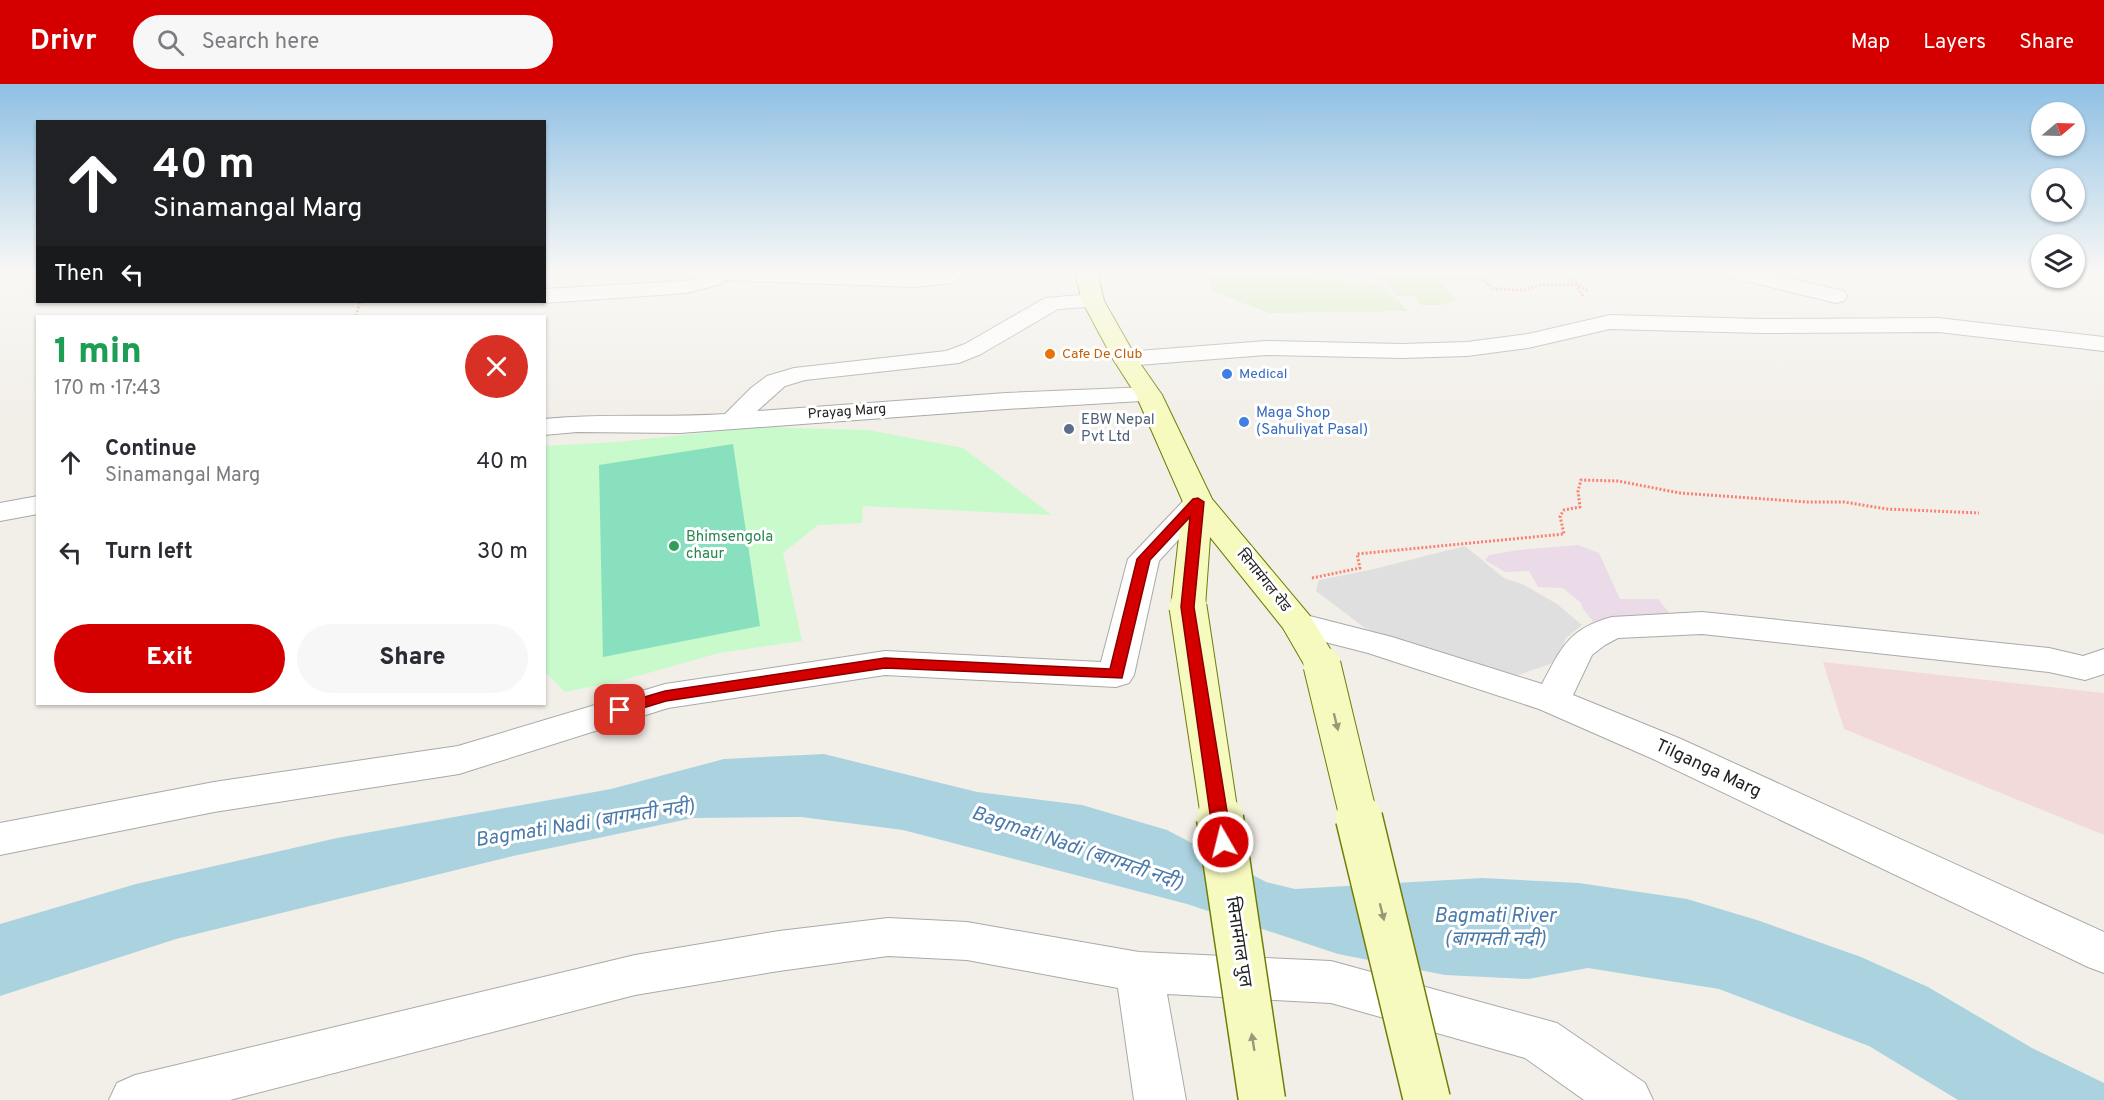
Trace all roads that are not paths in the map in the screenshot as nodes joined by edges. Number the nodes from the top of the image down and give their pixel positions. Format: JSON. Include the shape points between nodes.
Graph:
{"nodes":[{"id":1,"x":1024,"y":319,"type":"edge"},
{"id":2,"x":1103,"y":319,"type":"edge"},
{"id":3,"x":1856,"y":319,"type":"edge"},
{"id":4,"x":1862,"y":326,"type":"junction"},
{"id":5,"x":2104,"y":344,"type":"edge"},
{"id":6,"x":1125,"y":359,"type":"junction"},
{"id":7,"x":1149,"y":395,"type":"junction"},
{"id":8,"x":734,"y":420,"type":"junction"},
{"id":9,"x":546,"y":427,"type":"edge"},
{"id":10,"x":1198,"y":502,"type":"junction"},
{"id":11,"x":36,"y":505,"type":"edge"},
{"id":12,"x":0,"y":512,"type":"edge"},
{"id":13,"x":1298,"y":624,"type":"junction"},
{"id":14,"x":2098,"y":670,"type":"edge"},
{"id":15,"x":1552,"y":700,"type":"junction"},
{"id":16,"x":0,"y":839,"type":"edge"},
{"id":17,"x":2104,"y":953,"type":"edge"},
{"id":18,"x":1139,"y":972,"type":"junction"},
{"id":19,"x":135,"y":1100,"type":"edge"},
{"id":20,"x":1160,"y":1100,"type":"edge"},
{"id":21,"x":1262,"y":1100,"type":"edge"},
{"id":22,"x":1427,"y":1100,"type":"edge"},
{"id":23,"x":1627,"y":1100,"type":"edge"}],
"edges":[{"from":1,"to":8,"type":"street","via":[[973,349],[950,357],[803,373],[776,381]]},
{"from":2,"to":6,"type":"main road","name":"सिनामंगल रोड"},
{"from":3,"to":4,"type":"street"},
{"from":4,"to":5,"type":"street","via":[[1938,325]]},
{"from":4,"to":6,"type":"street","via":[[1610,322],[1528,341],[1467,349],[1266,348]]},
{"from":6,"to":7,"type":"main road","name":"सिनामंगल रोड"},
{"from":7,"to":8,"type":"street","name":"Prayag Marg"},
{"from":7,"to":10,"type":"main road","name":"सिनामंगल रोड"},
{"from":8,"to":9,"type":"street","name":"Prayag Marg","via":[[680,425]]},
{"from":10,"to":13,"type":"main road","name":"सिनामंगल रोड"},
{"from":10,"to":16,"type":"street","via":[[1144,559],[1116,675],[885,663],[665,696],[459,760],[214,797]]},
{"from":21,"to":10,"type":"main road","name":"सिनामंगल पुल","one_way":true,"bridge":true,"via":[[1188,607]]},
{"from":11,"to":12,"type":"street"},
{"from":13,"to":15,"type":"street","name":"Tilganga Marg","via":[[1380,645]]},
{"from":13,"to":22,"type":"main road","name":"सिनामंगल रोड","one_way":true,"bridge":true,"via":[[1322,665]]},
{"from":14,"to":15,"type":"street","via":[[2049,660],[1702,623],[1612,628],[1593,637],[1578,649]]},
{"from":15,"to":17,"type":"street","name":"Tilganga Marg","via":[[1667,749]]},
{"from":18,"to":19,"type":"street","via":[[967,941],[888,937],[635,975]]},
{"from":18,"to":20,"type":"street"},
{"from":18,"to":23,"type":"street","via":[[1330,982],[1539,1039]]}]}
